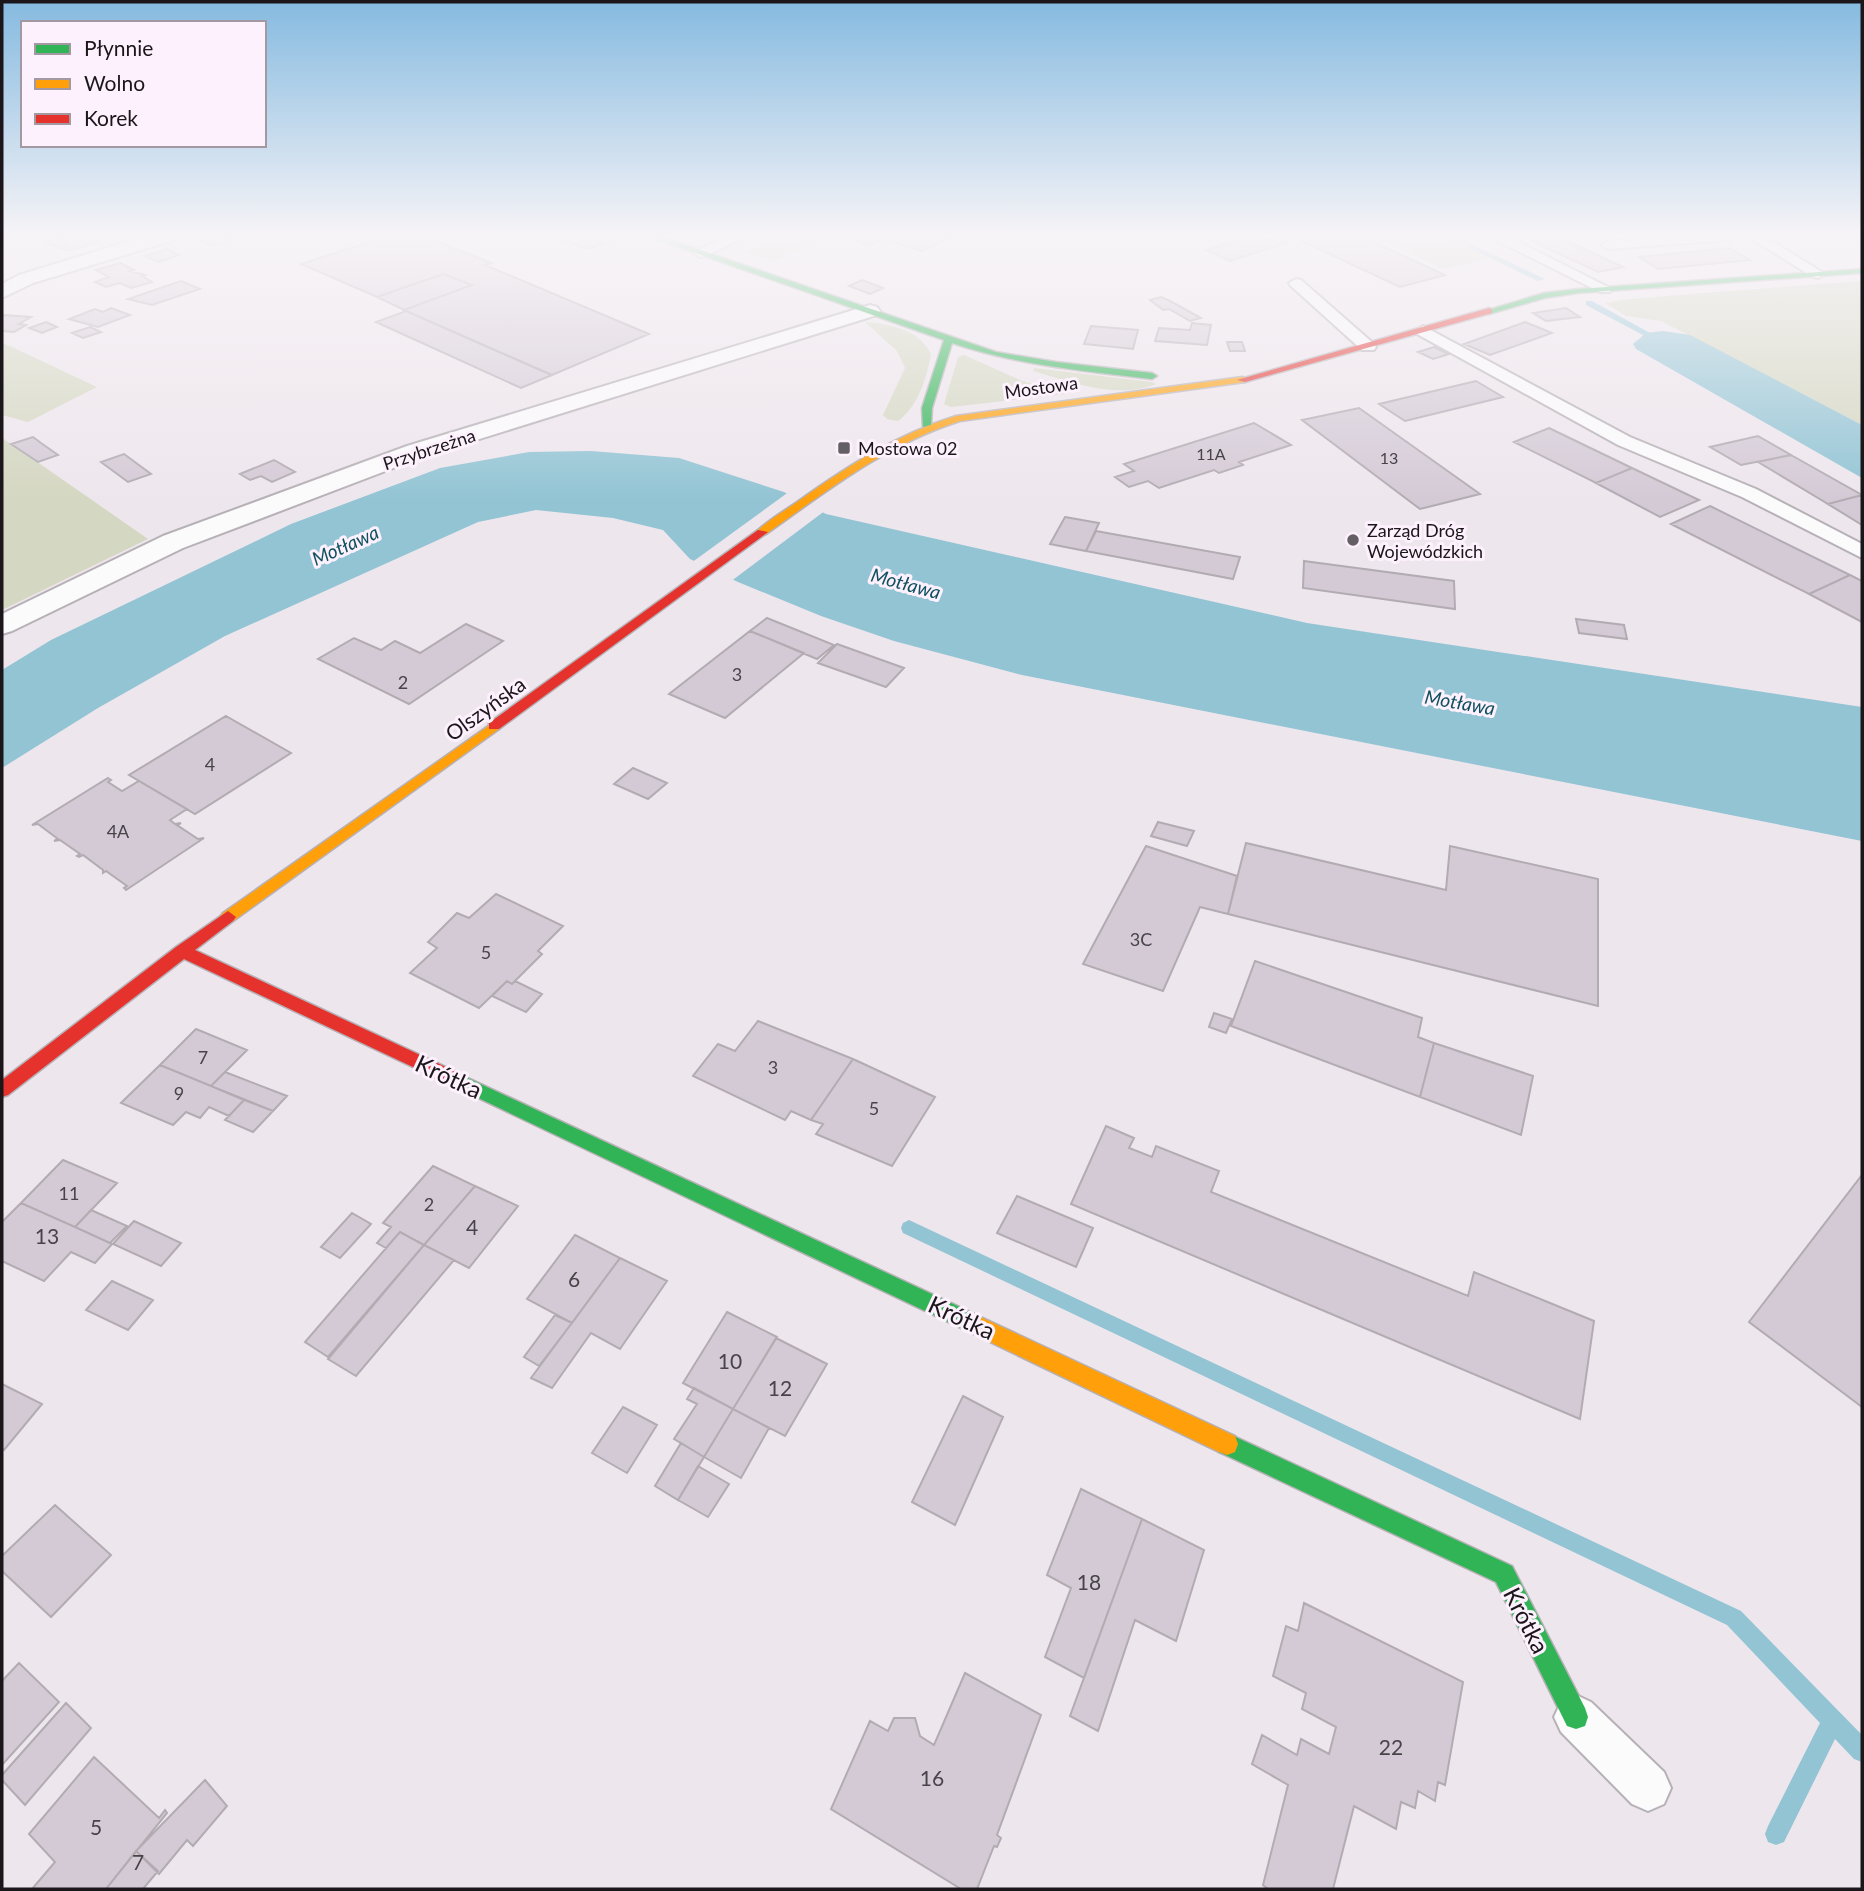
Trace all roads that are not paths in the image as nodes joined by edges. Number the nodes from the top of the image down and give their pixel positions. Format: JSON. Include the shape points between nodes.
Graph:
{"nodes":[{"id":1,"x":827,"y":324,"type":"edge"},
{"id":2,"x":909,"y":324,"type":"edge"},
{"id":3,"x":1342,"y":324,"type":"edge"},
{"id":4,"x":1446,"y":324,"type":"edge"},
{"id":5,"x":1423,"y":331,"type":"junction"},
{"id":6,"x":949,"y":338,"type":"junction"},
{"id":7,"x":1368,"y":348,"type":"junction"},
{"id":8,"x":994,"y":354,"type":"junction"},
{"id":9,"x":1033,"y":377,"type":"dead end"},
{"id":10,"x":1209,"y":386,"type":"junction"},
{"id":11,"x":1067,"y":387,"type":"dead end"},
{"id":12,"x":1108,"y":397,"type":"junction"},
{"id":13,"x":926,"y":425,"type":"junction"},
{"id":14,"x":1862,"y":552,"type":"edge"},
{"id":15,"x":2,"y":625,"type":"edge"},
{"id":16,"x":182,"y":951,"type":"junction"},
{"id":17,"x":2,"y":1090,"type":"edge"},
{"id":18,"x":1576,"y":1717,"type":"joint"},
{"id":19,"x":1648,"y":1788,"type":"dead end"}],
"edges":[{"from":1,"to":15,"type":"street","name":"Przybrzeżna","via":[[416,451],[173,542]]},
{"from":2,"to":6,"type":"street"},
{"from":3,"to":7,"type":"lane"},
{"from":4,"to":5,"type":"street","name":"Mostowa"},
{"from":5,"to":7,"type":"street","name":"Mostowa"},
{"from":5,"to":14,"type":"lane","via":[[1624,441],[1749,493]]},
{"from":6,"to":8,"type":"street"},
{"from":6,"to":13,"type":"street"},
{"from":7,"to":10,"type":"street","name":"Mostowa"},
{"from":8,"to":9,"type":"street"},
{"from":8,"to":10,"type":"street"},
{"from":10,"to":12,"type":"street","name":"Mostowa"},
{"from":11,"to":12,"type":"street"},
{"from":12,"to":13,"type":"street","name":"Mostowa"},
{"from":13,"to":16,"type":"street","name":"Olszyńska","via":[[820,491]]},
{"from":16,"to":17,"type":"street","name":"Olszyńska"},
{"from":16,"to":18,"type":"street","name":"Krótka","via":[[1504,1574]]},
{"from":18,"to":19,"type":"lane","name":"Krótka"}]}
